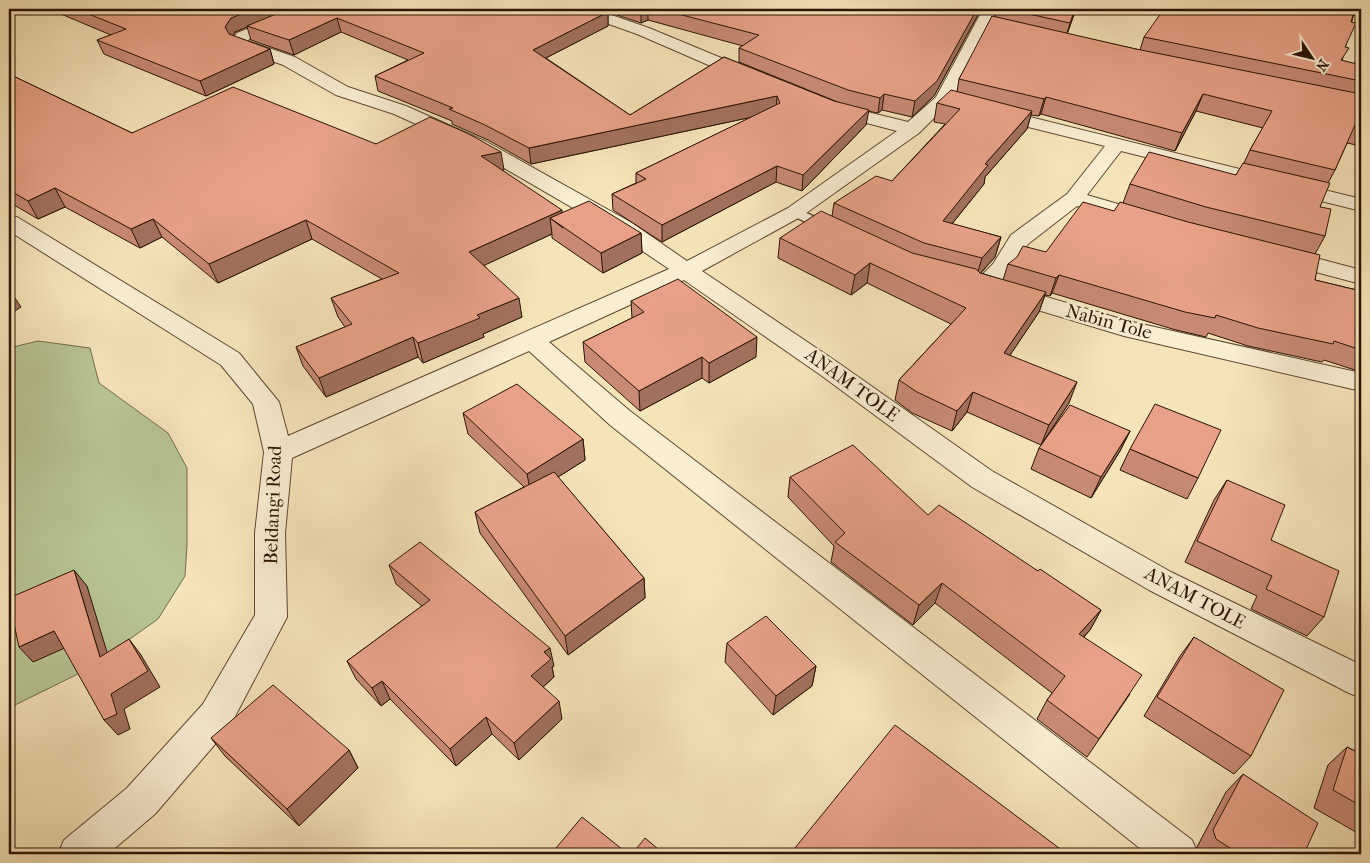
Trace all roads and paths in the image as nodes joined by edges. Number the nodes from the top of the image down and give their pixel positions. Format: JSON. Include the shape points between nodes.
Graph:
{"nodes":[{"id":1,"x":293,"y":9,"type":"edge"},
{"id":2,"x":580,"y":9,"type":"edge"},
{"id":3,"x":1348,"y":9,"type":"edge"},
{"id":4,"x":1361,"y":11,"type":"edge"},
{"id":5,"x":990,"y":20,"type":"edge"},
{"id":6,"x":763,"y":82,"type":"edge"},
{"id":7,"x":813,"y":101,"type":"edge"},
{"id":8,"x":959,"y":104,"type":"junction"},
{"id":9,"x":912,"y":129,"type":"junction"},
{"id":10,"x":1116,"y":145,"type":"junction"},
{"id":11,"x":1074,"y":198,"type":"junction"},
{"id":12,"x":1361,"y":205,"type":"edge"},
{"id":13,"x":795,"y":212,"type":"junction"},
{"id":14,"x":9,"y":222,"type":"edge"},
{"id":15,"x":1172,"y":227,"type":"edge"},
{"id":16,"x":838,"y":232,"type":"edge"},
{"id":17,"x":1263,"y":251,"type":"edge"},
{"id":18,"x":686,"y":270,"type":"junction"},
{"id":19,"x":1361,"y":277,"type":"edge"},
{"id":20,"x":532,"y":340,"type":"junction"},
{"id":21,"x":1361,"y":382,"type":"edge"},
{"id":22,"x":278,"y":452,"type":"junction"},
{"id":23,"x":1361,"y":682,"type":"edge"},
{"id":24,"x":78,"y":854,"type":"edge"},
{"id":25,"x":1178,"y":854,"type":"edge"}],
"edges":[{"from":1,"to":18,"type":"street","name":"ANAM TOLE","via":[[295,13],[290,17],[243,36],[241,44],[289,61],[342,91],[400,110],[480,146],[624,228]]},
{"from":2,"to":6,"type":"street"},
{"from":3,"to":4,"type":"street"},
{"from":5,"to":8,"type":"street"},
{"from":7,"to":9,"type":"street","via":[[839,111]]},
{"from":8,"to":9,"type":"street"},
{"from":8,"to":10,"type":"street"},
{"from":9,"to":13,"type":"street"},
{"from":10,"to":11,"type":"street","name":"Nabin Tole"},
{"from":10,"to":12,"type":"street"},
{"from":11,"to":15,"type":"street"},
{"from":11,"to":21,"type":"street","name":"Nabin Tole","via":[[1019,240],[1002,268],[979,285],[1124,328]]},
{"from":13,"to":16,"type":"lane"},
{"from":13,"to":18,"type":"street"},
{"from":14,"to":22,"type":"street","name":"Beldangi Road","via":[[230,359],[266,402]]},
{"from":17,"to":19,"type":"street"},
{"from":18,"to":20,"type":"street"},
{"from":18,"to":23,"type":"street","name":"ANAM TOLE","via":[[832,370],[982,479],[1160,581]]},
{"from":20,"to":22,"type":"street"},
{"from":20,"to":25,"type":"street","via":[[620,418]]},
{"from":22,"to":24,"type":"street","name":"Beldangi Road","via":[[270,534],[271,617],[216,716],[141,801]]}]}
